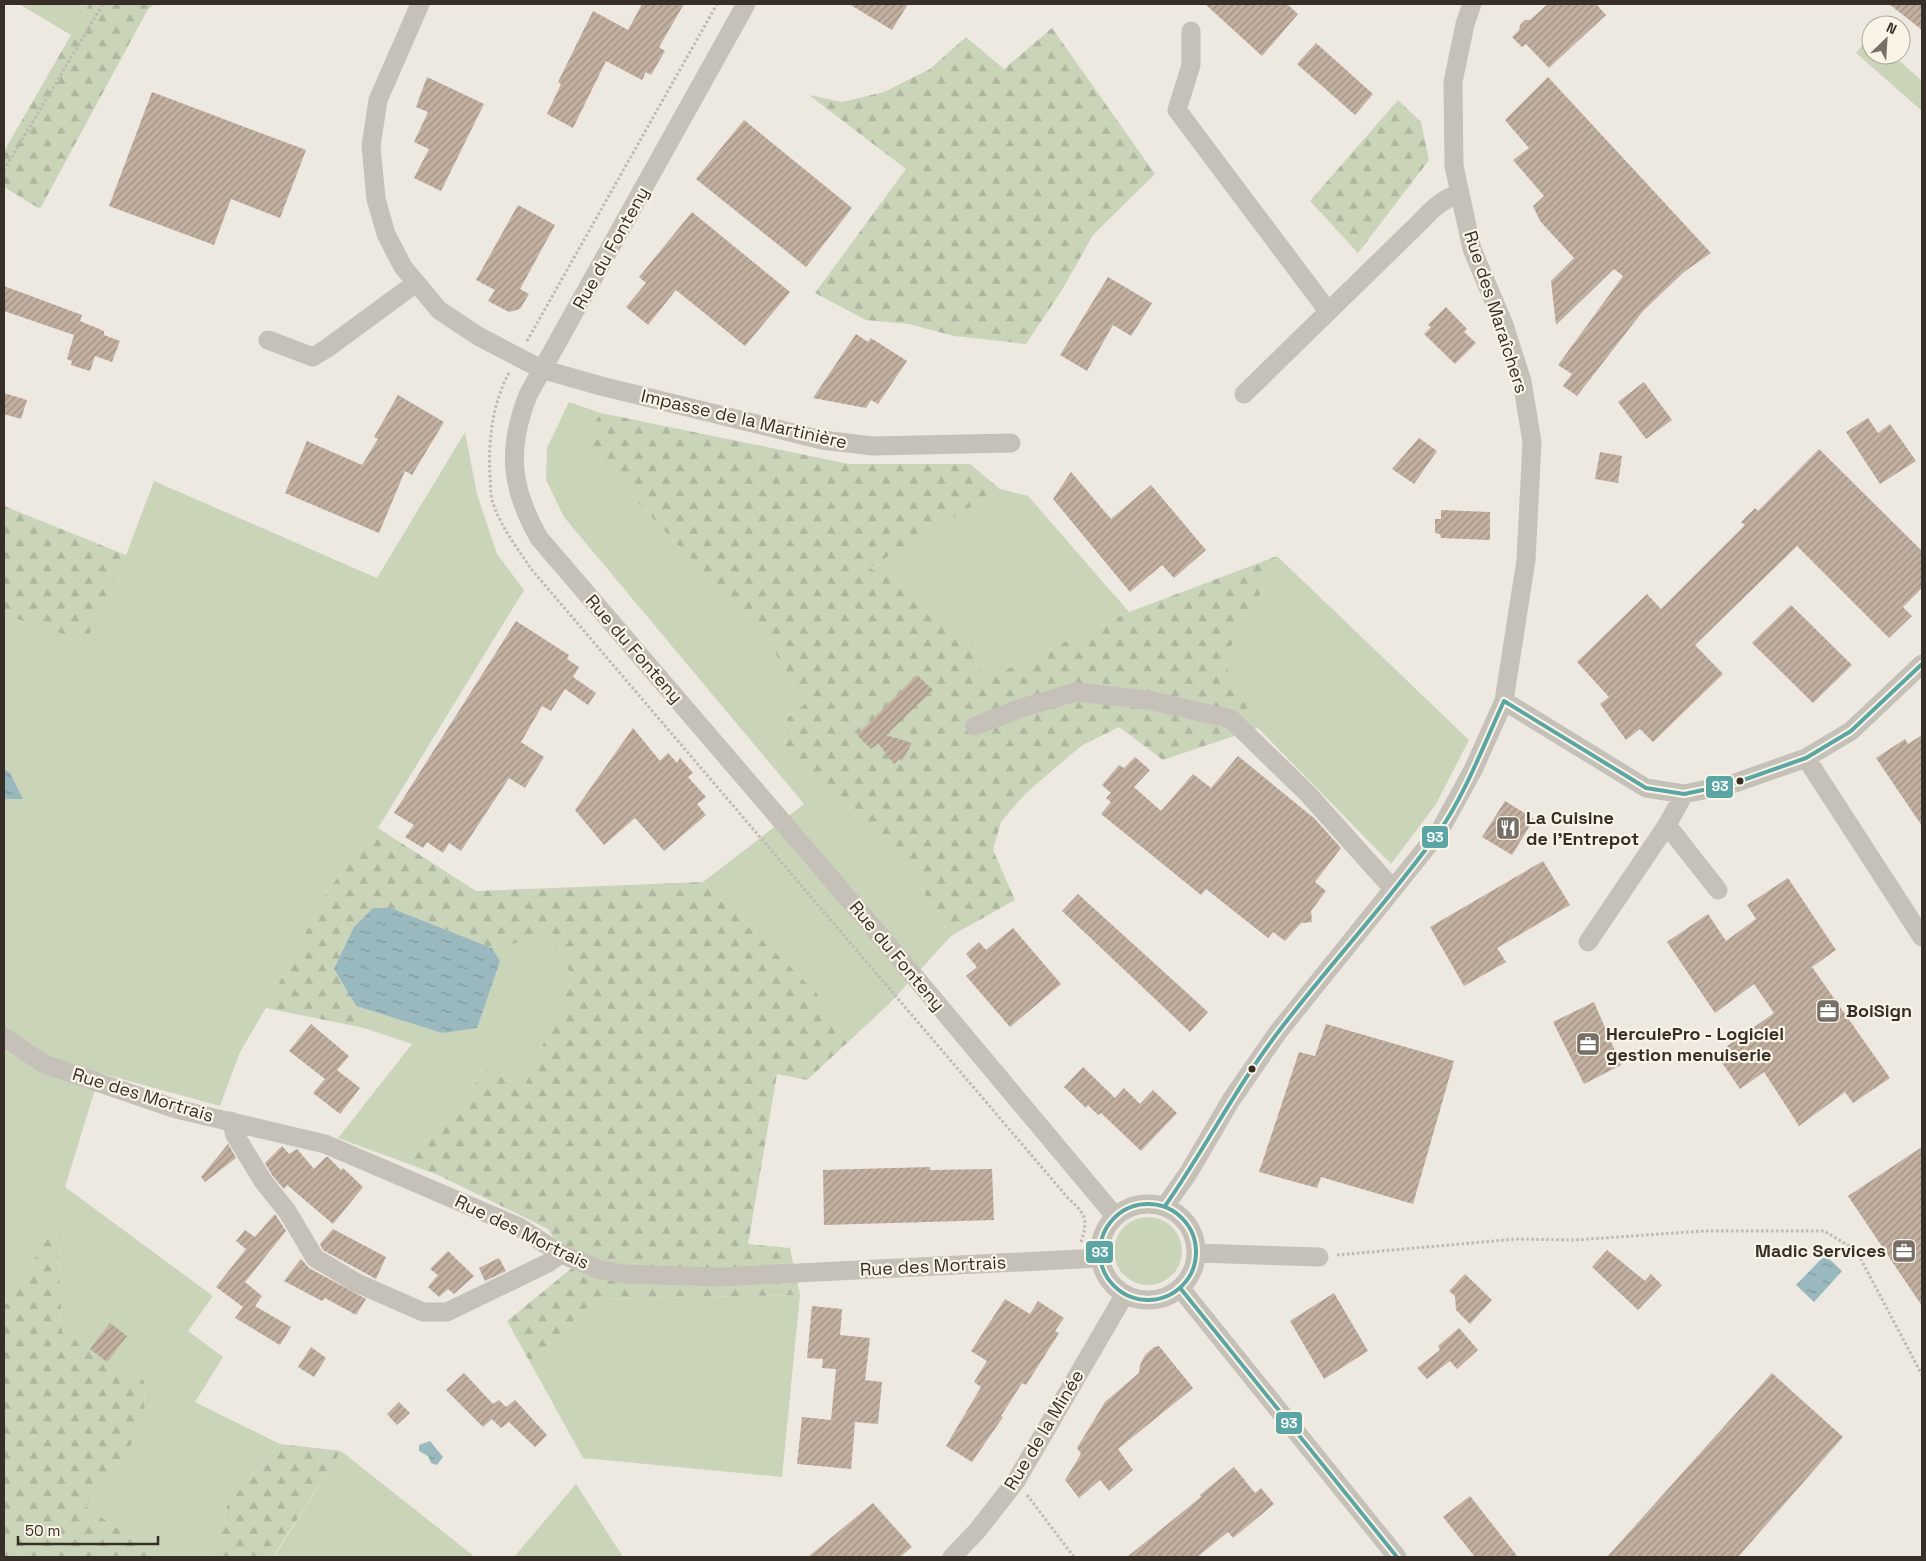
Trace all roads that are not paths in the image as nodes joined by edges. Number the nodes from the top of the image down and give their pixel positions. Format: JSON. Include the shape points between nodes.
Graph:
{"nodes":[{"id":1,"x":420,"y":4,"type":"edge"},
{"id":2,"x":746,"y":4,"type":"edge"},
{"id":3,"x":1472,"y":4,"type":"edge"},
{"id":4,"x":1191,"y":31,"type":"dead end"},
{"id":5,"x":1460,"y":193,"type":"junction"},
{"id":6,"x":416,"y":283,"type":"junction"},
{"id":7,"x":1328,"y":311,"type":"junction"},
{"id":8,"x":268,"y":340,"type":"dead end"},
{"id":9,"x":541,"y":369,"type":"junction"},
{"id":10,"x":1244,"y":394,"type":"dead end"},
{"id":11,"x":1010,"y":443,"type":"dead end"},
{"id":12,"x":1922,"y":664,"type":"edge"},
{"id":13,"x":1504,"y":701,"type":"junction"},
{"id":14,"x":976,"y":726,"type":"dead end"},
{"id":15,"x":1806,"y":758,"type":"junction"},
{"id":16,"x":1684,"y":794,"type":"junction"},
{"id":17,"x":1667,"y":825,"type":"junction"},
{"id":18,"x":1393,"y":890,"type":"junction"},
{"id":19,"x":1718,"y":890,"type":"dead end"},
{"id":20,"x":1922,"y":937,"type":"edge"},
{"id":21,"x":1588,"y":942,"type":"dead end"},
{"id":22,"x":4,"y":1037,"type":"edge"},
{"id":23,"x":231,"y":1122,"type":"junction"},
{"id":24,"x":1165,"y":1206,"type":"junction"},
{"id":25,"x":1115,"y":1216,"type":"junction"},
{"id":26,"x":1197,"y":1253,"type":"junction"},
{"id":27,"x":561,"y":1254,"type":"junction"},
{"id":28,"x":1319,"y":1256,"type":"road end"},
{"id":29,"x":1100,"y":1258,"type":"junction"},
{"id":30,"x":1181,"y":1289,"type":"junction"},
{"id":31,"x":1125,"y":1294,"type":"junction"},
{"id":32,"x":952,"y":1557,"type":"edge"},
{"id":33,"x":1397,"y":1557,"type":"edge"}],
"edges":[{"from":1,"to":6,"type":"street","name":"Impasse de la Martinière","via":[[378,100],[371,146],[376,199],[386,234],[403,268]]},
{"from":2,"to":9,"type":"street","name":"Rue du Fonteny"},
{"from":3,"to":5,"type":"street","name":"Rue des Maraîchers","via":[[1453,82],[1454,166]]},
{"from":4,"to":7,"type":"street","via":[[1191,65],[1177,110]]},
{"from":5,"to":7,"type":"street","via":[[1434,206]]},
{"from":5,"to":13,"type":"street","name":"Rue des Maraîchers","via":[[1472,249],[1504,325],[1522,381],[1532,442],[1526,560]]},
{"from":6,"to":8,"type":"street","via":[[313,356]]},
{"from":6,"to":9,"type":"street","name":"Impasse de la Martinière","via":[[438,310],[478,336]]},
{"from":7,"to":10,"type":"street"},
{"from":9,"to":11,"type":"street","name":"Impasse de la Martinière","via":[[822,440],[873,446]]},
{"from":9,"to":25,"type":"street","name":"Rue du Fonteny","via":[[520,416],[514,443],[514,480],[525,514],[539,538]]},
{"from":12,"to":15,"type":"street","via":[[1851,731]]},
{"from":13,"to":16,"type":"street","via":[[1646,788]]},
{"from":13,"to":18,"type":"street","name":"Rue des Maraîchers","via":[[1473,770],[1439,832]]},
{"from":14,"to":18,"type":"street","via":[[1021,708],[1076,692],[1148,700],[1231,719],[1308,794]]},
{"from":15,"to":16,"type":"street","via":[[1732,784]]},
{"from":15,"to":20,"type":"street"},
{"from":16,"to":17,"type":"street"},
{"from":17,"to":19,"type":"street"},
{"from":17,"to":21,"type":"street"},
{"from":18,"to":24,"type":"street","name":"Rue des Maraîchers","via":[[1278,1032]]},
{"from":22,"to":23,"type":"street","name":"Rue des Mortrais","via":[[44,1064],[176,1108]]},
{"from":23,"to":27,"type":"street","name":"Rue des Mortrais","via":[[325,1144],[519,1227]]},
{"from":23,"to":27,"type":"street","via":[[235,1135],[263,1181],[287,1211],[315,1258],[357,1283],[423,1312],[447,1312]]},
{"from":24,"to":25,"type":"street","via":[[1139,1204]]},
{"from":24,"to":26,"type":"street","via":[[1185,1220],[1196,1241]]},
{"from":25,"to":29,"type":"street","via":[[1102,1236]]},
{"from":26,"to":28,"type":"street"},
{"from":26,"to":30,"type":"street","via":[[1194,1267]]},
{"from":27,"to":29,"type":"street","name":"Rue des Mortrais","via":[[591,1267],[624,1274],[718,1277]]},
{"from":29,"to":31,"type":"street","via":[[1113,1285]]},
{"from":30,"to":31,"type":"street","via":[[1152,1300]]},
{"from":30,"to":33,"type":"street"},
{"from":31,"to":32,"type":"street","name":"Rue de la Minée","via":[[1016,1481]]}]}
